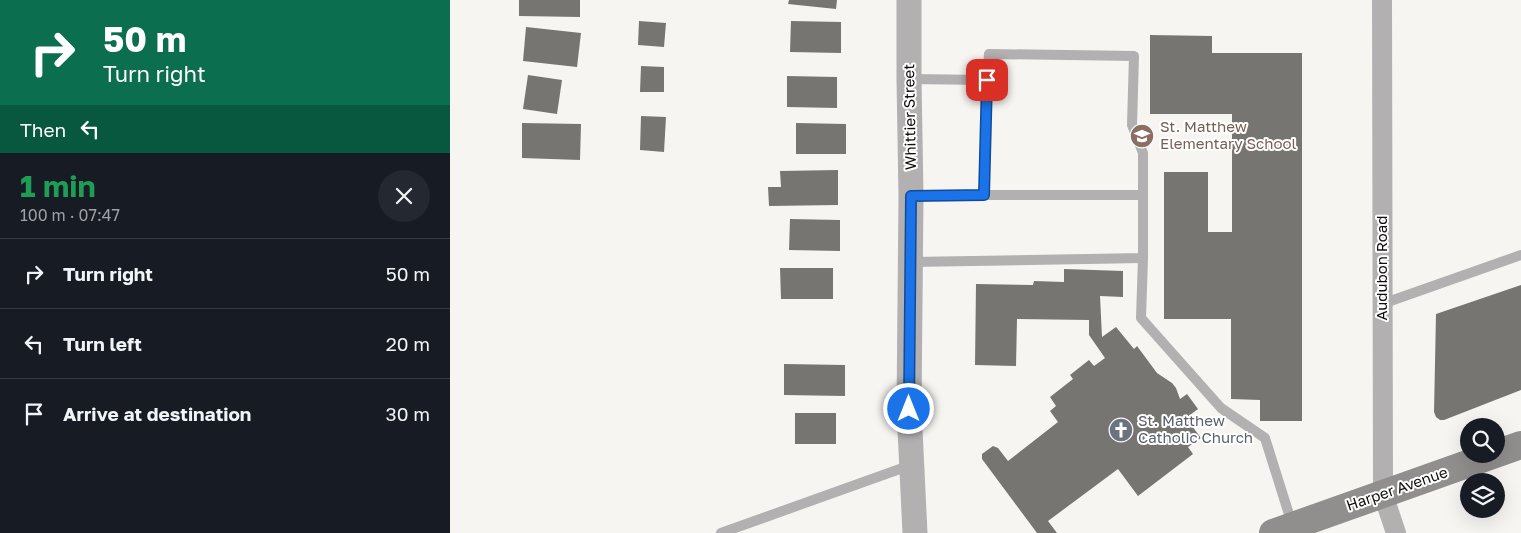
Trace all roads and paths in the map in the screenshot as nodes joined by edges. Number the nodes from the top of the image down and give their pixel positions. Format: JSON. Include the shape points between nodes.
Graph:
{"nodes":[{"id":1,"x":909,"y":0,"type":"edge"},
{"id":2,"x":1382,"y":0,"type":"edge"},
{"id":3,"x":909,"y":79,"type":"junction"},
{"id":4,"x":987,"y":80,"type":"junction"},
{"id":5,"x":984,"y":195,"type":"junction"},
{"id":6,"x":1143,"y":195,"type":"junction"},
{"id":7,"x":911,"y":196,"type":"junction"},
{"id":8,"x":1521,"y":255,"type":"edge"},
{"id":9,"x":1143,"y":258,"type":"junction"},
{"id":10,"x":910,"y":262,"type":"junction"},
{"id":11,"x":1382,"y":304,"type":"junction"},
{"id":12,"x":1521,"y":445,"type":"edge"},
{"id":13,"x":912,"y":464,"type":"junction"},
{"id":14,"x":1383,"y":494,"type":"junction"},
{"id":15,"x":1282,"y":530,"type":"edge"},
{"id":16,"x":721,"y":533,"type":"edge"},
{"id":17,"x":915,"y":533,"type":"edge"},
{"id":18,"x":1396,"y":533,"type":"edge"}],
"edges":[{"from":1,"to":3,"type":"street","name":"Whittier Street"},
{"from":2,"to":11,"type":"street","name":"Audubon Road"},
{"from":3,"to":4,"type":"lane"},
{"from":3,"to":7,"type":"street","name":"Whittier Street"},
{"from":4,"to":5,"type":"lane"},
{"from":4,"to":6,"type":"lane","via":[[989,54],[1134,56],[1132,125],[1143,153]]},
{"from":5,"to":6,"type":"lane"},
{"from":5,"to":7,"type":"lane"},
{"from":6,"to":9,"type":"lane"},
{"from":7,"to":10,"type":"street","name":"Whittier Street"},
{"from":8,"to":11,"type":"lane"},
{"from":9,"to":10,"type":"lane"},
{"from":9,"to":15,"type":"lane","via":[[1141,318],[1221,408],[1265,438]]},
{"from":10,"to":13,"type":"street","name":"Whittier Street"},
{"from":11,"to":14,"type":"street","name":"Audubon Road"},
{"from":12,"to":14,"type":"main road","name":"Harper Avenue"},
{"from":13,"to":16,"type":"lane"},
{"from":13,"to":17,"type":"street","name":"Whittier Street"},
{"from":14,"to":15,"type":"main road","name":"Harper Avenue"},
{"from":14,"to":18,"type":"street","name":"Audubon Road"}]}
